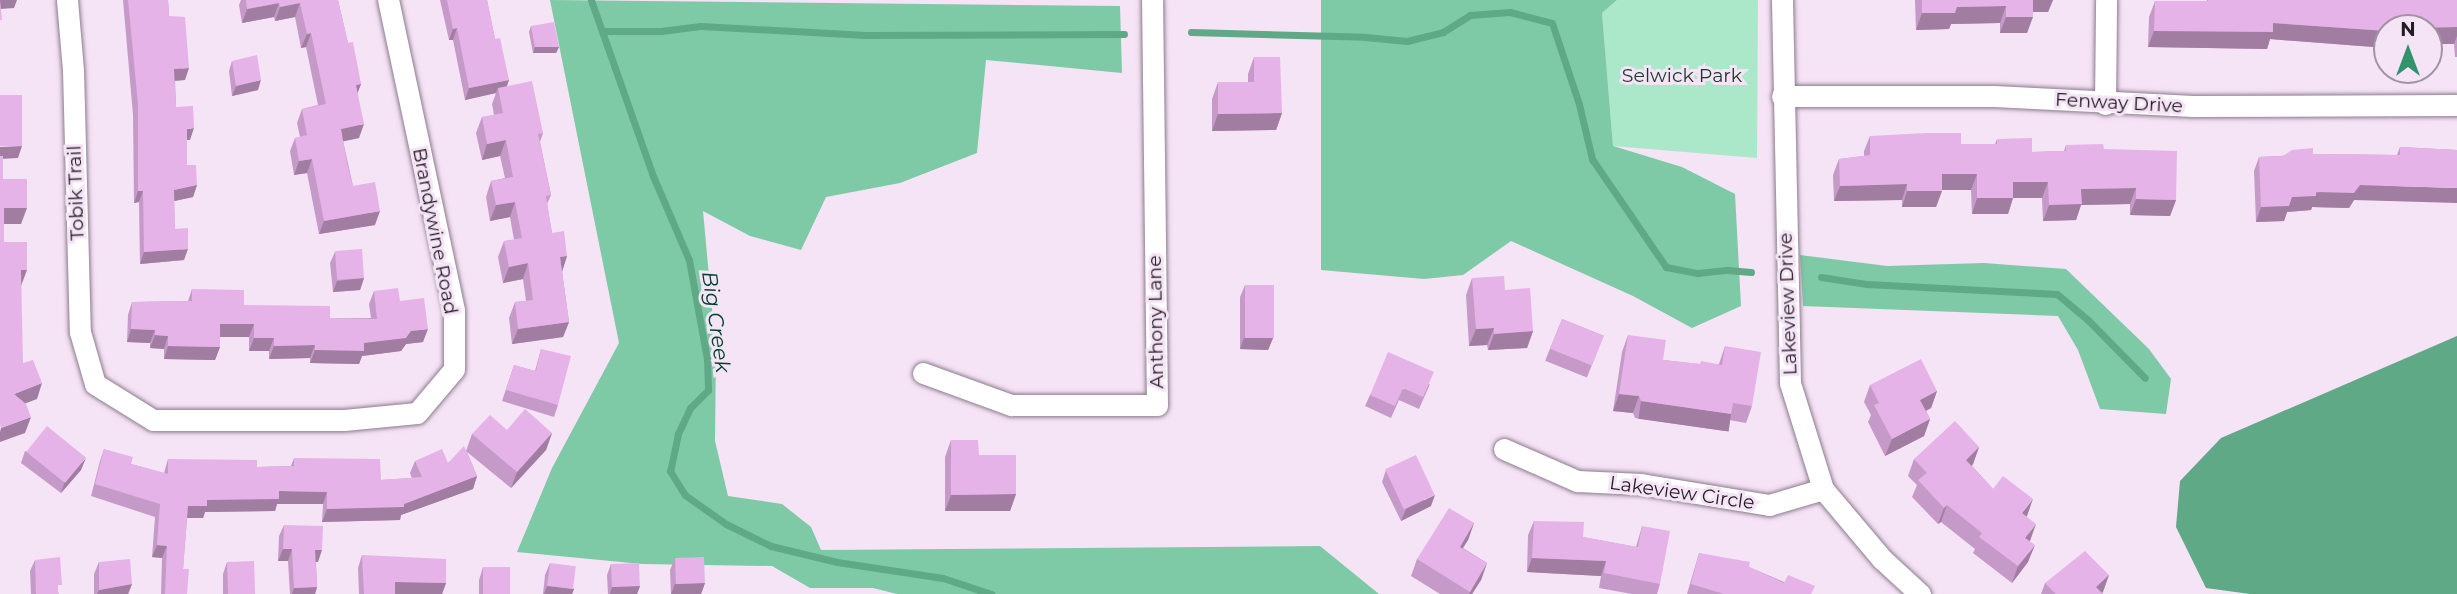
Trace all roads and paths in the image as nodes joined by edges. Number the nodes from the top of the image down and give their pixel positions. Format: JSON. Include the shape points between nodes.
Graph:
{"nodes":[{"id":1,"x":67,"y":0,"type":"edge"},
{"id":2,"x":388,"y":0,"type":"edge"},
{"id":3,"x":1152,"y":0,"type":"edge"},
{"id":4,"x":1782,"y":0,"type":"edge"},
{"id":5,"x":2106,"y":0,"type":"edge"},
{"id":6,"x":1782,"y":96,"type":"junction"},
{"id":7,"x":2105,"y":104,"type":"junction"},
{"id":8,"x":2457,"y":105,"type":"edge"},
{"id":9,"x":923,"y":373,"type":"dead end"},
{"id":10,"x":94,"y":383,"type":"joint"},
{"id":11,"x":1504,"y":449,"type":"dead end"},
{"id":12,"x":1823,"y":489,"type":"junction"},
{"id":13,"x":1920,"y":594,"type":"edge"}],
"edges":[{"from":1,"to":10,"type":"street","name":"Tobik Trail","via":[[80,332]]},
{"from":2,"to":10,"type":"street","name":"Brandywine Road","via":[[454,310],[454,369],[417,412],[344,420],[153,420]]},
{"from":3,"to":9,"type":"street","name":"Anthony Lane","via":[[1157,405],[1010,405]]},
{"from":4,"to":6,"type":"street","name":"Lakeview Drive"},
{"from":5,"to":7,"type":"street"},
{"from":6,"to":7,"type":"street","name":"Fenway Drive","via":[[1994,96]]},
{"from":6,"to":12,"type":"street","name":"Lakeview Drive","via":[[1790,383]]},
{"from":7,"to":8,"type":"street","name":"Fenway Drive"},
{"from":11,"to":12,"type":"street","name":"Lakeview Circle","via":[[1577,481],[1641,484],[1769,505]]},
{"from":12,"to":13,"type":"street","name":"Lakeview Drive","via":[[1882,559]]}]}
